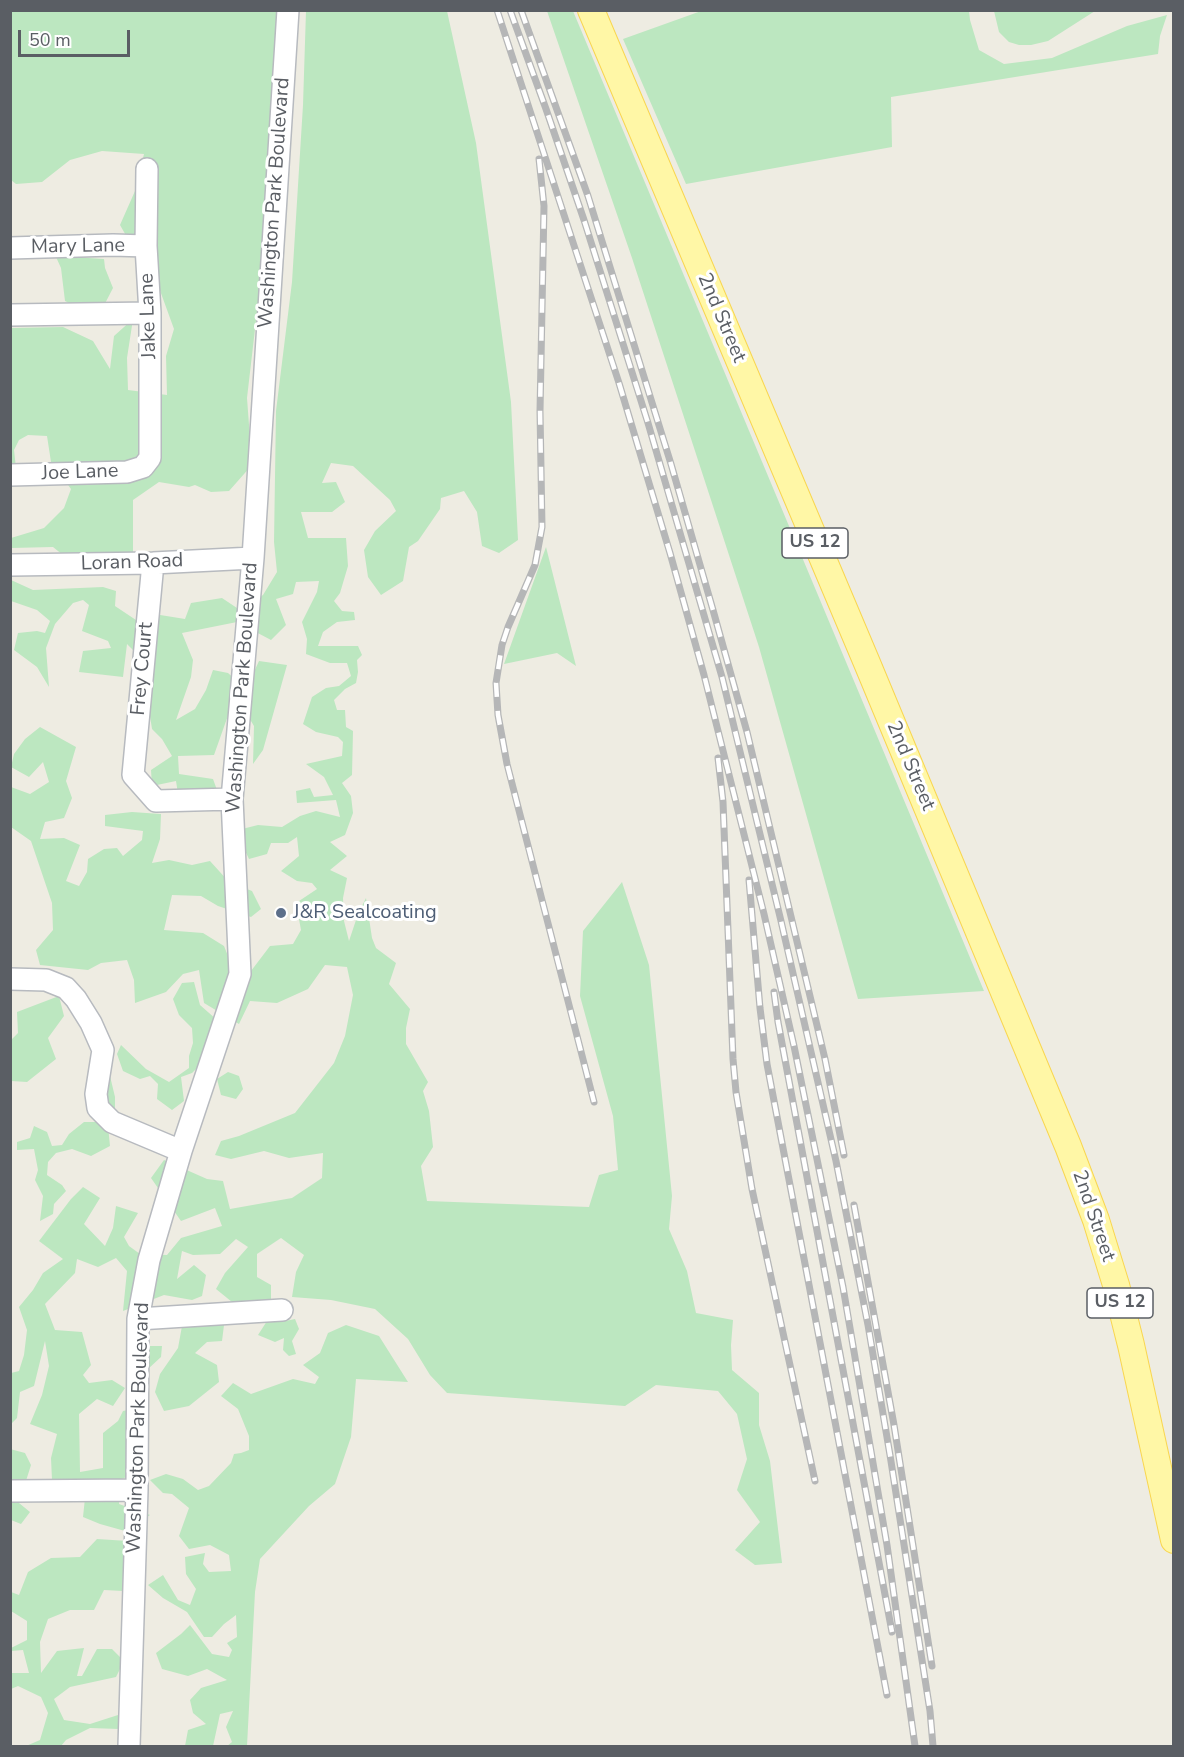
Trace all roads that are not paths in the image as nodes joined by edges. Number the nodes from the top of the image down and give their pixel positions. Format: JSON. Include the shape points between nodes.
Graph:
{"nodes":[{"id":1,"x":288,"y":10,"type":"edge"},
{"id":2,"x":591,"y":10,"type":"edge"},
{"id":3,"x":147,"y":169,"type":"dead end"},
{"id":4,"x":146,"y":246,"type":"junction"},
{"id":5,"x":10,"y":248,"type":"edge"},
{"id":6,"x":150,"y":313,"type":"junction"},
{"id":7,"x":10,"y":315,"type":"edge"},
{"id":8,"x":148,"y":463,"type":"joint"},
{"id":9,"x":10,"y":475,"type":"edge"},
{"id":10,"x":252,"y":558,"type":"junction"},
{"id":11,"x":153,"y":563,"type":"junction"},
{"id":12,"x":10,"y":566,"type":"edge"},
{"id":13,"x":232,"y":799,"type":"junction"},
{"id":14,"x":10,"y":979,"type":"edge"},
{"id":15,"x":181,"y":1151,"type":"junction"},
{"id":16,"x":282,"y":1310,"type":"dead end"},
{"id":17,"x":138,"y":1319,"type":"junction"},
{"id":18,"x":137,"y":1490,"type":"junction"},
{"id":19,"x":10,"y":1491,"type":"edge"},
{"id":20,"x":1173,"y":1540,"type":"edge"},
{"id":21,"x":129,"y":1746,"type":"edge"}],
"edges":[{"from":1,"to":10,"type":"street","name":"Washington Park Boulevard"},
{"from":2,"to":20,"type":"main road","name":"2nd Street","number":"US 12","via":[[1068,1146],[1116,1285]]},
{"from":3,"to":4,"type":"street","name":"Jake Lane"},
{"from":4,"to":5,"type":"street","name":"Mary Lane"},
{"from":4,"to":6,"type":"street","name":"Jake Lane"},
{"from":6,"to":7,"type":"street"},
{"from":6,"to":8,"type":"street","name":"Jake Lane"},
{"from":8,"to":9,"type":"street","name":"Joe Lane","via":[[127,472]]},
{"from":10,"to":11,"type":"street","name":"Loran Road"},
{"from":10,"to":13,"type":"street","name":"Washington Park Boulevard"},
{"from":11,"to":12,"type":"street","name":"Loran Road"},
{"from":11,"to":13,"type":"street","name":"Frey Court","via":[[132,775],[156,801]]},
{"from":13,"to":15,"type":"street","name":"Washington Park Boulevard","via":[[240,974]]},
{"from":14,"to":15,"type":"street","via":[[46,981],[66,988],[91,1023],[103,1050],[96,1094],[98,1108],[112,1122]]},
{"from":15,"to":17,"type":"street","name":"Washington Park Boulevard","via":[[149,1260]]},
{"from":16,"to":17,"type":"street"},
{"from":17,"to":18,"type":"street","name":"Washington Park Boulevard"},
{"from":18,"to":19,"type":"street"},
{"from":18,"to":21,"type":"street","name":"Washington Park Boulevard"}]}
